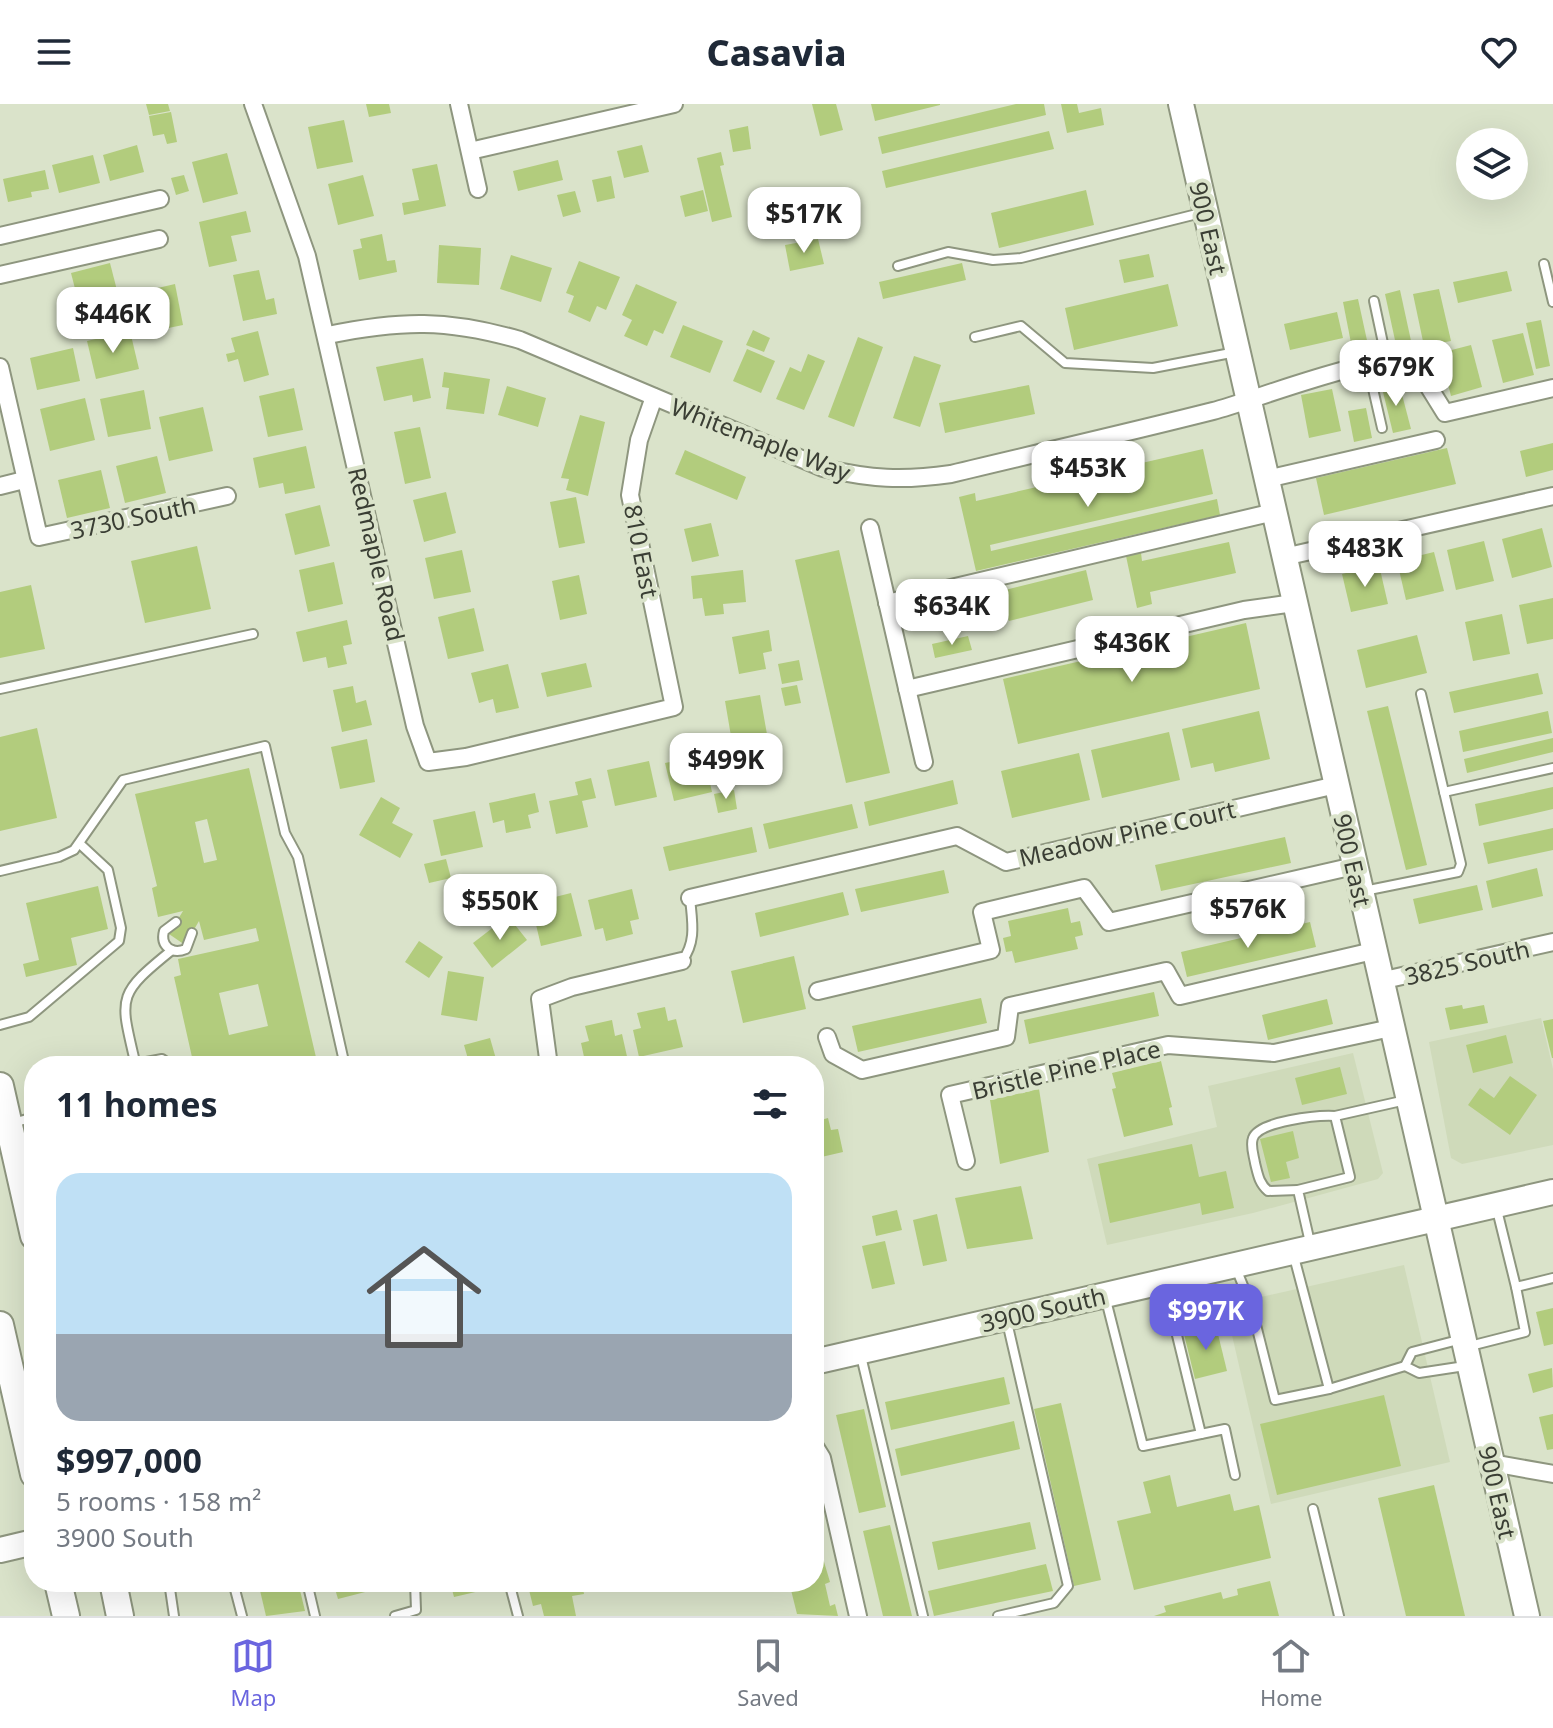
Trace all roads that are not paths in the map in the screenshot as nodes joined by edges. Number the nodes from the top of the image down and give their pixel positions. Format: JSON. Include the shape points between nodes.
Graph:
{"nodes":[{"id":1,"x":253,"y":104,"type":"edge"},
{"id":2,"x":459,"y":104,"type":"edge"},
{"id":3,"x":674,"y":104,"type":"edge"},
{"id":4,"x":1181,"y":104,"type":"edge"},
{"id":5,"x":470,"y":151,"type":"junction"},
{"id":6,"x":478,"y":189,"type":"dead end"},
{"id":7,"x":160,"y":199,"type":"dead end"},
{"id":8,"x":1205,"y":211,"type":"junction"},
{"id":9,"x":0,"y":236,"type":"edge"},
{"id":10,"x":159,"y":239,"type":"dead end"},
{"id":11,"x":1544,"y":264,"type":"dead end"},
{"id":12,"x":898,"y":266,"type":"dead end"},
{"id":13,"x":0,"y":275,"type":"edge"},
{"id":14,"x":1374,"y":301,"type":"dead end"},
{"id":15,"x":1553,"y":302,"type":"edge"},
{"id":16,"x":328,"y":335,"type":"junction"},
{"id":17,"x":975,"y":337,"type":"dead end"},
{"id":18,"x":1237,"y":352,"type":"junction"},
{"id":19,"x":1388,"y":363,"type":"junction"},
{"id":20,"x":0,"y":367,"type":"edge"},
{"id":21,"x":1368,"y":367,"type":"junction"},
{"id":22,"x":1553,"y":388,"type":"edge"},
{"id":23,"x":654,"y":397,"type":"junction"},
{"id":24,"x":1248,"y":400,"type":"junction"},
{"id":25,"x":1382,"y":428,"type":"dead end"},
{"id":26,"x":1436,"y":440,"type":"dead end"},
{"id":27,"x":1267,"y":479,"type":"junction"},
{"id":28,"x":24,"y":480,"type":"junction"},
{"id":29,"x":0,"y":486,"type":"edge"},
{"id":30,"x":227,"y":496,"type":"dead end"},
{"id":31,"x":1553,"y":496,"type":"edge"},
{"id":32,"x":1274,"y":512,"type":"junction"},
{"id":33,"x":870,"y":528,"type":"dead end"},
{"id":34,"x":1284,"y":557,"type":"junction"},
{"id":35,"x":887,"y":603,"type":"junction"},
{"id":36,"x":1294,"y":603,"type":"junction"},
{"id":37,"x":253,"y":634,"type":"dead end"},
{"id":38,"x":0,"y":689,"type":"edge"},
{"id":39,"x":907,"y":689,"type":"junction"},
{"id":40,"x":1421,"y":694,"type":"dead end"},
{"id":41,"x":674,"y":707,"type":"joint"},
{"id":42,"x":924,"y":762,"type":"dead end"},
{"id":43,"x":1553,"y":768,"type":"edge"},
{"id":44,"x":1336,"y":785,"type":"junction"},
{"id":45,"x":1444,"y":792,"type":"junction"},
{"id":46,"x":80,"y":844,"type":"junction"},
{"id":47,"x":1354,"y":866,"type":"junction"},
{"id":48,"x":0,"y":871,"type":"edge"},
{"id":49,"x":1360,"y":892,"type":"junction"},
{"id":50,"x":690,"y":898,"type":"joint"},
{"id":51,"x":176,"y":922,"type":"dead end"},
{"id":52,"x":192,"y":933,"type":"dead end"},
{"id":53,"x":1553,"y":942,"type":"edge"},
{"id":54,"x":172,"y":950,"type":"junction"},
{"id":55,"x":1373,"y":951,"type":"junction"},
{"id":56,"x":682,"y":961,"type":"joint"},
{"id":57,"x":1380,"y":981,"type":"junction"},
{"id":58,"x":818,"y":991,"type":"dead end"},
{"id":59,"x":0,"y":1025,"type":"edge"},
{"id":60,"x":1391,"y":1028,"type":"junction"},
{"id":61,"x":827,"y":1037,"type":"dead end"},
{"id":62,"x":134,"y":1056,"type":"edge"},
{"id":63,"x":343,"y":1056,"type":"edge"},
{"id":64,"x":548,"y":1056,"type":"edge"},
{"id":65,"x":0,"y":1086,"type":"edge"},
{"id":66,"x":1409,"y":1099,"type":"junction"},
{"id":67,"x":1335,"y":1116,"type":"junction"},
{"id":68,"x":21,"y":1121,"type":"edge"},
{"id":69,"x":24,"y":1148,"type":"edge"},
{"id":70,"x":966,"y":1161,"type":"dead end"},
{"id":71,"x":1298,"y":1190,"type":"junction"},
{"id":72,"x":1553,"y":1193,"type":"edge"},
{"id":73,"x":1496,"y":1205,"type":"junction"},
{"id":74,"x":1436,"y":1219,"type":"junction"},
{"id":75,"x":1302,"y":1250,"type":"junction"},
{"id":76,"x":1235,"y":1265,"type":"junction"},
{"id":77,"x":1553,"y":1278,"type":"edge"},
{"id":78,"x":1164,"y":1281,"type":"junction"},
{"id":79,"x":1516,"y":1287,"type":"junction"},
{"id":80,"x":1104,"y":1295,"type":"junction"},
{"id":81,"x":1006,"y":1318,"type":"junction"},
{"id":82,"x":0,"y":1325,"type":"edge"},
{"id":83,"x":1466,"y":1350,"type":"junction"},
{"id":84,"x":860,"y":1351,"type":"junction"},
{"id":85,"x":824,"y":1360,"type":"edge"},
{"id":86,"x":1405,"y":1366,"type":"junction"},
{"id":87,"x":1329,"y":1389,"type":"junction"},
{"id":88,"x":24,"y":1430,"type":"edge"},
{"id":89,"x":1201,"y":1434,"type":"junction"},
{"id":90,"x":1492,"y":1463,"type":"junction"},
{"id":91,"x":824,"y":1467,"type":"edge"},
{"id":92,"x":1553,"y":1474,"type":"edge"},
{"id":93,"x":1235,"y":1475,"type":"dead end"},
{"id":94,"x":1313,"y":1509,"type":"dead end"},
{"id":95,"x":24,"y":1544,"type":"edge"},
{"id":96,"x":0,"y":1550,"type":"edge"},
{"id":97,"x":60,"y":1592,"type":"edge"},
{"id":98,"x":115,"y":1592,"type":"edge"},
{"id":99,"x":170,"y":1592,"type":"edge"},
{"id":100,"x":236,"y":1592,"type":"edge"},
{"id":101,"x":309,"y":1592,"type":"edge"},
{"id":102,"x":415,"y":1592,"type":"edge"},
{"id":103,"x":512,"y":1592,"type":"edge"},
{"id":104,"x":66,"y":1616,"type":"edge"},
{"id":105,"x":120,"y":1616,"type":"edge"},
{"id":106,"x":174,"y":1616,"type":"edge"},
{"id":107,"x":242,"y":1616,"type":"edge"},
{"id":108,"x":315,"y":1616,"type":"edge"},
{"id":109,"x":395,"y":1616,"type":"edge"},
{"id":110,"x":518,"y":1616,"type":"edge"},
{"id":111,"x":858,"y":1616,"type":"edge"},
{"id":112,"x":923,"y":1616,"type":"edge"},
{"id":113,"x":998,"y":1616,"type":"edge"},
{"id":114,"x":1339,"y":1616,"type":"edge"},
{"id":115,"x":1527,"y":1616,"type":"edge"}],
"edges":[{"from":1,"to":16,"type":"street","name":"Redmaple Road","via":[[307,256]]},
{"from":2,"to":5,"type":"street"},
{"from":3,"to":5,"type":"street"},
{"from":4,"to":8,"type":"main road","name":"900 East"},
{"from":5,"to":6,"type":"street"},
{"from":7,"to":9,"type":"street"},
{"from":8,"to":12,"type":"lane","via":[[1021,258],[993,260],[948,252]]},
{"from":8,"to":18,"type":"main road","name":"900 East"},
{"from":10,"to":13,"type":"street"},
{"from":11,"to":15,"type":"lane"},
{"from":14,"to":19,"type":"lane"},
{"from":16,"to":23,"type":"street","name":"Whitemaple Way","via":[[440,322],[488,331]]},
{"from":16,"to":41,"type":"street","name":"Redmaple Road","via":[[415,726],[428,762]]},
{"from":17,"to":18,"type":"lane","via":[[1021,326],[1065,363],[1153,368]]},
{"from":18,"to":24,"type":"main road","name":"900 East"},
{"from":19,"to":21,"type":"street","name":"Whitemaple Way"},
{"from":19,"to":22,"type":"street","via":[[1414,363],[1445,413]]},
{"from":20,"to":28,"type":"street"},
{"from":21,"to":24,"type":"street","name":"Whitemaple Way"},
{"from":21,"to":25,"type":"lane"},
{"from":23,"to":24,"type":"street","name":"Whitemaple Way","via":[[823,468],[906,480],[951,474]]},
{"from":23,"to":41,"type":"street","name":"810 East","via":[[639,440],[630,495]]},
{"from":24,"to":27,"type":"main road","name":"900 East"},
{"from":26,"to":27,"type":"street"},
{"from":27,"to":32,"type":"main road","name":"900 East"},
{"from":28,"to":29,"type":"street"},
{"from":28,"to":30,"type":"street","name":"3730 South","via":[[39,537]]},
{"from":31,"to":34,"type":"street"},
{"from":32,"to":34,"type":"main road","name":"900 East"},
{"from":32,"to":35,"type":"street"},
{"from":33,"to":35,"type":"street"},
{"from":34,"to":36,"type":"main road","name":"900 East"},
{"from":35,"to":39,"type":"street"},
{"from":36,"to":39,"type":"street","via":[[1244,610]]},
{"from":36,"to":44,"type":"main road","name":"900 East"},
{"from":37,"to":38,"type":"lane"},
{"from":39,"to":42,"type":"street"},
{"from":40,"to":45,"type":"lane"},
{"from":43,"to":45,"type":"lane"},
{"from":44,"to":47,"type":"main road","name":"900 East"},
{"from":44,"to":50,"type":"street","name":"Meadow Pine Court","via":[[1006,862],[957,836]]},
{"from":45,"to":49,"type":"lane","via":[[1461,864],[1458,872]]},
{"from":46,"to":48,"type":"lane","via":[[59,857]]},
{"from":46,"to":59,"type":"lane","via":[[108,870],[119,941],[29,1017]]},
{"from":46,"to":63,"type":"lane","via":[[123,780],[265,746],[285,833],[298,857]]},
{"from":47,"to":49,"type":"main road","name":"900 East"},
{"from":47,"to":58,"type":"street","via":[[1109,922],[1084,888],[982,912],[991,950]]},
{"from":49,"to":55,"type":"main road","name":"900 East"},
{"from":50,"to":56,"type":"lane","via":[[691,949]]},
{"from":51,"to":54,"type":"lane","via":[[163,935]]},
{"from":52,"to":54,"type":"lane","via":[[186,949]]},
{"from":53,"to":57,"type":"street","name":"3825 South"},
{"from":54,"to":62,"type":"lane","via":[[129,988],[123,1004]]},
{"from":55,"to":57,"type":"main road","name":"900 East"},
{"from":55,"to":61,"type":"street","via":[[1180,996],[1166,971],[1010,1006],[1006,1037],[862,1070],[833,1054]]},
{"from":56,"to":64,"type":"street","via":[[540,999]]},
{"from":57,"to":60,"type":"main road","name":"900 East"},
{"from":60,"to":66,"type":"main road","name":"900 East"},
{"from":60,"to":70,"type":"street","name":"Bristle Pine Place","via":[[1274,1053],[1168,1045],[950,1095]]},
{"from":65,"to":68,"type":"main road"},
{"from":66,"to":67,"type":"lane"},
{"from":66,"to":74,"type":"main road","name":"900 East"},
{"from":67,"to":71,"type":"lane","via":[[1350,1177]]},
{"from":67,"to":71,"type":"lane","via":[[1315,1115],[1261,1128],[1253,1137],[1260,1184],[1268,1191]]},
{"from":68,"to":69,"type":"main road"},
{"from":71,"to":75,"type":"lane"},
{"from":72,"to":73,"type":"main road","name":"3900 South"},
{"from":73,"to":74,"type":"main road","name":"3900 South"},
{"from":73,"to":79,"type":"lane"},
{"from":74,"to":75,"type":"main road","name":"3900 South"},
{"from":74,"to":83,"type":"main road","name":"900 East"},
{"from":75,"to":76,"type":"main road","name":"3900 South"},
{"from":75,"to":87,"type":"lane"},
{"from":76,"to":78,"type":"main road","name":"3900 South"},
{"from":76,"to":87,"type":"lane","via":[[1275,1400]]},
{"from":77,"to":79,"type":"lane"},
{"from":78,"to":80,"type":"main road","name":"3900 South"},
{"from":78,"to":89,"type":"lane"},
{"from":79,"to":83,"type":"lane","via":[[1525,1332]]},
{"from":80,"to":81,"type":"main road","name":"3900 South"},
{"from":80,"to":89,"type":"lane","via":[[1143,1446]]},
{"from":81,"to":84,"type":"main road","name":"3900 South"},
{"from":81,"to":113,"type":"lane","via":[[1068,1586],[1054,1603]]},
{"from":82,"to":88,"type":"main road"},
{"from":83,"to":86,"type":"lane","via":[[1419,1373]]},
{"from":83,"to":86,"type":"lane","via":[[1412,1352]]},
{"from":83,"to":90,"type":"main road","name":"900 East"},
{"from":84,"to":85,"type":"main road","name":"3900 South"},
{"from":84,"to":112,"type":"lane"},
{"from":86,"to":87,"type":"lane"},
{"from":89,"to":93,"type":"lane","via":[[1225,1429]]},
{"from":90,"to":92,"type":"street"},
{"from":90,"to":115,"type":"main road","name":"900 East"},
{"from":91,"to":111,"type":"street"},
{"from":94,"to":114,"type":"lane"},
{"from":95,"to":96,"type":"main road"},
{"from":97,"to":104,"type":"main road"},
{"from":98,"to":105,"type":"main road"},
{"from":99,"to":106,"type":"lane"},
{"from":100,"to":107,"type":"lane"},
{"from":101,"to":108,"type":"lane"},
{"from":102,"to":109,"type":"lane","via":[[416,1610]]},
{"from":103,"to":110,"type":"lane"}]}
